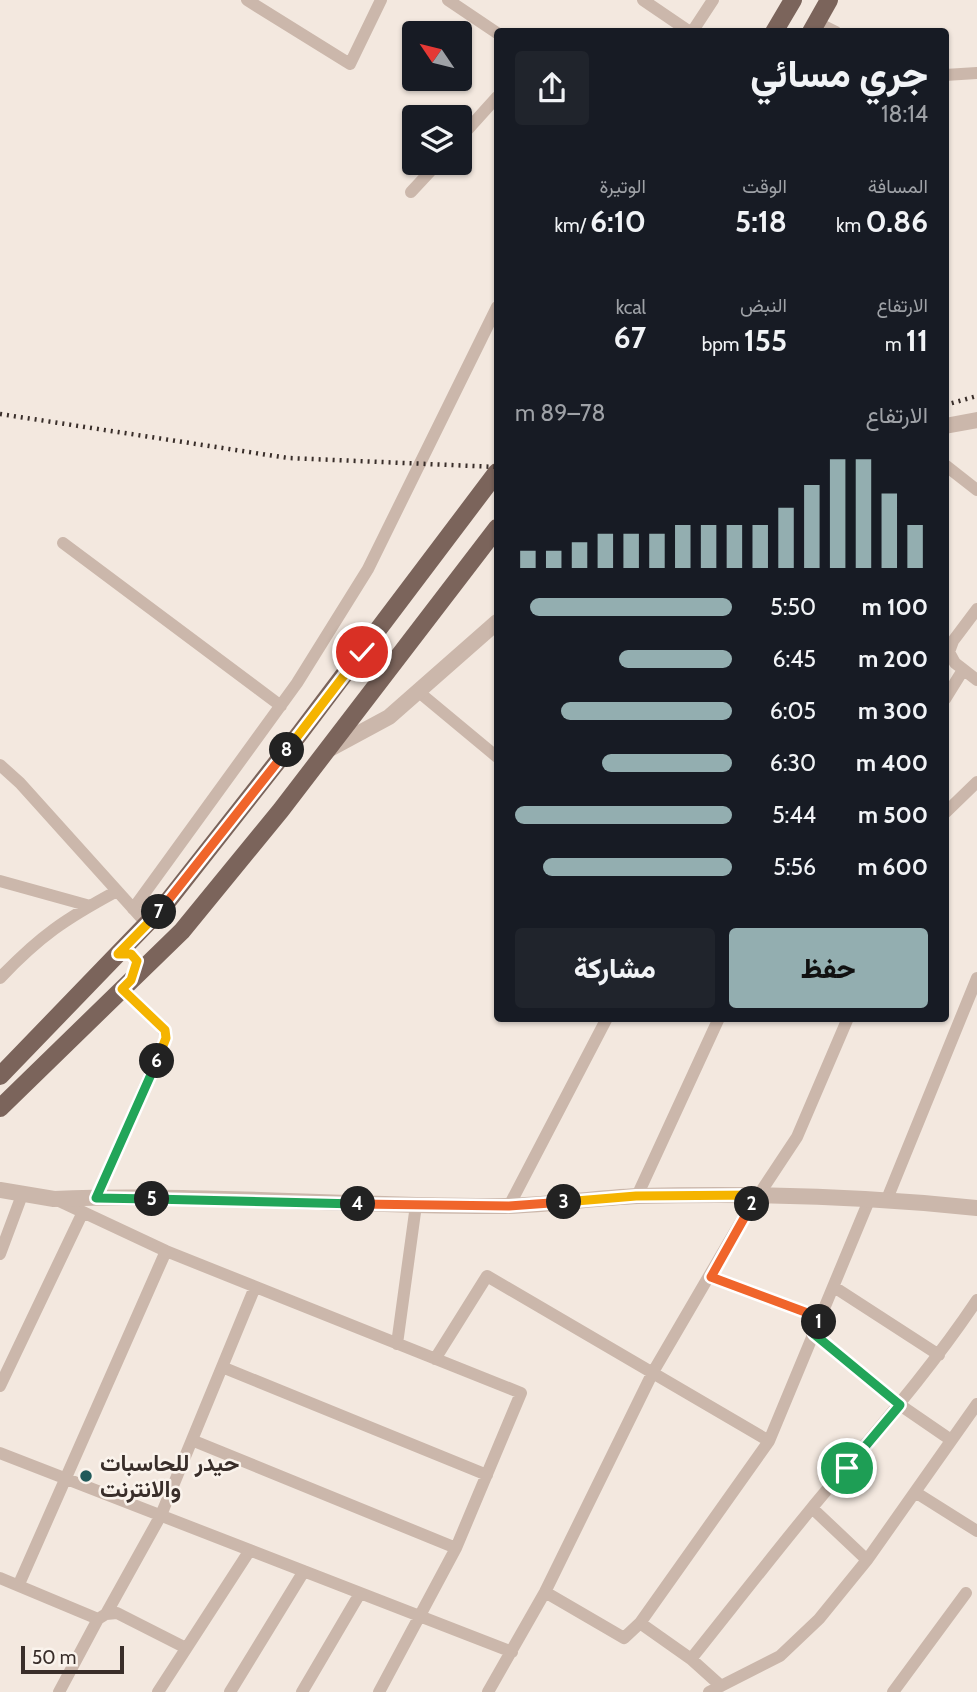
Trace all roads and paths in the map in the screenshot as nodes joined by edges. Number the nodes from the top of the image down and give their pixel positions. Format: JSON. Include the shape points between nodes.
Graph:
{"nodes":[{"id":1,"x":247,"y":0,"type":"edge"},
{"id":2,"x":381,"y":0,"type":"edge"},
{"id":3,"x":448,"y":0,"type":"edge"},
{"id":4,"x":643,"y":0,"type":"edge"},
{"id":5,"x":713,"y":0,"type":"edge"},
{"id":6,"x":793,"y":0,"type":"edge"},
{"id":7,"x":829,"y":0,"type":"edge"},
{"id":8,"x":813,"y":27,"type":"edge"},
{"id":9,"x":685,"y":28,"type":"edge"},
{"id":10,"x":694,"y":28,"type":"edge"},
{"id":11,"x":776,"y":28,"type":"edge"},
{"id":12,"x":494,"y":31,"type":"edge"},
{"id":13,"x":977,"y":73,"type":"edge"},
{"id":14,"x":949,"y":75,"type":"edge"},
{"id":15,"x":494,"y":100,"type":"edge"},
{"id":16,"x":472,"y":125,"type":"edge"},
{"id":17,"x":427,"y":175,"type":"edge"},
{"id":18,"x":411,"y":192,"type":"dead end"},
{"id":19,"x":494,"y":313,"type":"edge"},
{"id":20,"x":977,"y":420,"type":"edge"},
{"id":21,"x":949,"y":425,"type":"edge"},
{"id":22,"x":949,"y":468,"type":"edge"},
{"id":23,"x":494,"y":476,"type":"edge"},
{"id":24,"x":977,"y":490,"type":"edge"},
{"id":25,"x":494,"y":532,"type":"edge"},
{"id":26,"x":63,"y":543,"type":"dead end"},
{"id":27,"x":977,"y":609,"type":"edge"},
{"id":28,"x":494,"y":625,"type":"edge"},
{"id":29,"x":963,"y":670,"type":"junction"},
{"id":30,"x":977,"y":680,"type":"edge"},
{"id":31,"x":420,"y":693,"type":"junction"},
{"id":32,"x":949,"y":693,"type":"edge"},
{"id":33,"x":281,"y":706,"type":"junction"},
{"id":34,"x":324,"y":752,"type":"junction"},
{"id":35,"x":494,"y":755,"type":"edge"},
{"id":36,"x":0,"y":765,"type":"edge"},
{"id":37,"x":977,"y":782,"type":"edge"},
{"id":38,"x":949,"y":809,"type":"edge"},
{"id":39,"x":0,"y":881,"type":"edge"},
{"id":40,"x":117,"y":891,"type":"junction"},
{"id":41,"x":90,"y":906,"type":"junction"},
{"id":42,"x":164,"y":906,"type":"junction"},
{"id":43,"x":133,"y":909,"type":"junction"},
{"id":44,"x":146,"y":925,"type":"junction"},
{"id":45,"x":181,"y":931,"type":"junction"},
{"id":46,"x":118,"y":954,"type":"junction"},
{"id":47,"x":0,"y":978,"type":"edge"},
{"id":48,"x":977,"y":978,"type":"edge"},
{"id":49,"x":126,"y":985,"type":"junction"},
{"id":50,"x":605,"y":1022,"type":"edge"},
{"id":51,"x":717,"y":1022,"type":"edge"},
{"id":52,"x":846,"y":1022,"type":"edge"},
{"id":53,"x":0,"y":1076,"type":"edge"},
{"id":54,"x":0,"y":1108,"type":"edge"},
{"id":55,"x":0,"y":1190,"type":"edge"},
{"id":56,"x":22,"y":1195,"type":"junction"},
{"id":57,"x":758,"y":1195,"type":"junction"},
{"id":58,"x":636,"y":1196,"type":"junction"},
{"id":59,"x":96,"y":1198,"type":"junction"},
{"id":60,"x":870,"y":1198,"type":"junction"},
{"id":61,"x":54,"y":1199,"type":"junction"},
{"id":62,"x":887,"y":1199,"type":"junction"},
{"id":63,"x":416,"y":1205,"type":"junction"},
{"id":64,"x":509,"y":1206,"type":"junction"},
{"id":65,"x":977,"y":1207,"type":"edge"},
{"id":66,"x":82,"y":1214,"type":"junction"},
{"id":67,"x":166,"y":1251,"type":"junction"},
{"id":68,"x":0,"y":1254,"type":"edge"},
{"id":69,"x":711,"y":1277,"type":"junction"},
{"id":70,"x":255,"y":1287,"type":"junction"},
{"id":71,"x":834,"y":1287,"type":"junction"},
{"id":72,"x":977,"y":1300,"type":"edge"},
{"id":73,"x":821,"y":1318,"type":"junction"},
{"id":74,"x":814,"y":1334,"type":"junction"},
{"id":75,"x":397,"y":1344,"type":"junction"},
{"id":76,"x":939,"y":1355,"type":"junction"},
{"id":77,"x":435,"y":1359,"type":"junction"},
{"id":78,"x":222,"y":1367,"type":"junction"},
{"id":79,"x":653,"y":1372,"type":"junction"},
{"id":80,"x":0,"y":1386,"type":"edge"},
{"id":81,"x":977,"y":1404,"type":"edge"},
{"id":82,"x":900,"y":1405,"type":"junction"},
{"id":83,"x":951,"y":1440,"type":"junction"},
{"id":84,"x":194,"y":1441,"type":"junction"},
{"id":85,"x":769,"y":1441,"type":"junction"},
{"id":86,"x":0,"y":1453,"type":"edge"},
{"id":87,"x":487,"y":1475,"type":"junction"},
{"id":88,"x":67,"y":1479,"type":"junction"},
{"id":89,"x":915,"y":1492,"type":"junction"},
{"id":90,"x":812,"y":1508,"type":"junction"},
{"id":91,"x":161,"y":1515,"type":"junction"},
{"id":92,"x":977,"y":1531,"type":"edge"},
{"id":93,"x":456,"y":1548,"type":"junction"},
{"id":94,"x":250,"y":1550,"type":"junction"},
{"id":95,"x":867,"y":1560,"type":"junction"},
{"id":96,"x":304,"y":1571,"type":"junction"},
{"id":97,"x":0,"y":1578,"type":"edge"},
{"id":98,"x":19,"y":1584,"type":"junction"},
{"id":99,"x":545,"y":1592,"type":"junction"},
{"id":100,"x":965,"y":1592,"type":"dead end"},
{"id":101,"x":359,"y":1595,"type":"junction"},
{"id":102,"x":102,"y":1616,"type":"junction"},
{"id":103,"x":420,"y":1617,"type":"junction"},
{"id":104,"x":640,"y":1623,"type":"junction"},
{"id":105,"x":186,"y":1648,"type":"junction"},
{"id":106,"x":512,"y":1652,"type":"junction"},
{"id":107,"x":691,"y":1660,"type":"junction"},
{"id":108,"x":715,"y":1689,"type":"edge"},
{"id":109,"x":308,"y":1690,"type":"edge"},
{"id":110,"x":59,"y":1692,"type":"edge"},
{"id":111,"x":158,"y":1692,"type":"edge"},
{"id":112,"x":230,"y":1692,"type":"edge"},
{"id":113,"x":379,"y":1692,"type":"edge"},
{"id":114,"x":488,"y":1692,"type":"edge"},
{"id":115,"x":893,"y":1692,"type":"edge"}],
"edges":[{"from":1,"to":2,"type":"street","via":[[350,64]]},
{"from":3,"to":12,"type":"street"},
{"from":4,"to":9,"type":"street"},
{"from":5,"to":10,"type":"street"},
{"from":6,"to":11,"type":"main road"},
{"from":7,"to":8,"type":"main road"},
{"from":13,"to":14,"type":"street"},
{"from":15,"to":16,"type":"street"},
{"from":17,"to":18,"type":"street"},
{"from":19,"to":33,"type":"street","via":[[368,569]]},
{"from":20,"to":21,"type":"street"},
{"from":22,"to":24,"type":"street"},
{"from":23,"to":42,"type":"main road"},
{"from":25,"to":34,"type":"main road"},
{"from":26,"to":33,"type":"street"},
{"from":27,"to":29,"type":"street","via":[[950,646],[951,658]]},
{"from":28,"to":31,"type":"street"},
{"from":29,"to":30,"type":"street"},
{"from":29,"to":32,"type":"street"},
{"from":31,"to":34,"type":"street","via":[[366,732]]},
{"from":31,"to":35,"type":"street"},
{"from":33,"to":43,"type":"street"},
{"from":34,"to":45,"type":"main road"},
{"from":36,"to":40,"type":"street"},
{"from":37,"to":38,"type":"street"},
{"from":39,"to":41,"type":"street"},
{"from":40,"to":41,"type":"street"},
{"from":40,"to":43,"type":"street"},
{"from":41,"to":47,"type":"street","via":[[61,921]]},
{"from":42,"to":44,"type":"main road"},
{"from":42,"to":45,"type":"main road","via":[[156,922],[159,929],[165,934]]},
{"from":43,"to":44,"type":"street"},
{"from":44,"to":46,"type":"main road"},
{"from":45,"to":49,"type":"main road"},
{"from":46,"to":49,"type":"main road","via":[[135,957],[136,966]]},
{"from":46,"to":53,"type":"main road"},
{"from":48,"to":62,"type":"street"},
{"from":49,"to":54,"type":"main road"},
{"from":49,"to":59,"type":"street","via":[[162,1026],[166,1038]]},
{"from":50,"to":64,"type":"street"},
{"from":51,"to":58,"type":"street"},
{"from":52,"to":57,"type":"street","via":[[797,1137]]},
{"from":55,"to":56,"type":"street"},
{"from":56,"to":61,"type":"street"},
{"from":56,"to":68,"type":"street"},
{"from":57,"to":58,"type":"street"},
{"from":57,"to":60,"type":"street"},
{"from":57,"to":69,"type":"street"},
{"from":58,"to":64,"type":"street"},
{"from":59,"to":61,"type":"street"},
{"from":59,"to":63,"type":"street"},
{"from":60,"to":62,"type":"street"},
{"from":60,"to":71,"type":"street"},
{"from":61,"to":66,"type":"street"},
{"from":62,"to":65,"type":"street"},
{"from":63,"to":64,"type":"street"},
{"from":63,"to":75,"type":"street"},
{"from":66,"to":67,"type":"street"},
{"from":66,"to":80,"type":"street"},
{"from":67,"to":70,"type":"street"},
{"from":67,"to":88,"type":"street"},
{"from":69,"to":73,"type":"street"},
{"from":69,"to":79,"type":"street"},
{"from":70,"to":75,"type":"street"},
{"from":70,"to":78,"type":"street"},
{"from":71,"to":73,"type":"street"},
{"from":71,"to":76,"type":"street"},
{"from":72,"to":76,"type":"street"},
{"from":73,"to":74,"type":"street"},
{"from":74,"to":82,"type":"street"},
{"from":74,"to":85,"type":"street"},
{"from":75,"to":77,"type":"street"},
{"from":76,"to":82,"type":"street"},
{"from":77,"to":79,"type":"street","via":[[487,1276]]},
{"from":77,"to":87,"type":"street","via":[[521,1393]]},
{"from":78,"to":84,"type":"street"},
{"from":78,"to":87,"type":"street"},
{"from":79,"to":85,"type":"street"},
{"from":79,"to":99,"type":"street"},
{"from":81,"to":83,"type":"street"},
{"from":82,"to":83,"type":"street"},
{"from":82,"to":90,"type":"street"},
{"from":83,"to":89,"type":"street"},
{"from":84,"to":91,"type":"street"},
{"from":84,"to":93,"type":"street"},
{"from":85,"to":104,"type":"street"},
{"from":86,"to":88,"type":"street"},
{"from":87,"to":93,"type":"street"},
{"from":88,"to":91,"type":"street"},
{"from":88,"to":98,"type":"street"},
{"from":89,"to":92,"type":"street"},
{"from":89,"to":95,"type":"street"},
{"from":90,"to":95,"type":"street"},
{"from":90,"to":107,"type":"street"},
{"from":91,"to":94,"type":"street"},
{"from":91,"to":102,"type":"street"},
{"from":93,"to":103,"type":"street"},
{"from":94,"to":96,"type":"street"},
{"from":94,"to":105,"type":"street"},
{"from":95,"to":108,"type":"street","via":[[819,1619],[780,1656]]},
{"from":96,"to":101,"type":"street"},
{"from":96,"to":112,"type":"street"},
{"from":97,"to":98,"type":"street"},
{"from":98,"to":102,"type":"street"},
{"from":99,"to":104,"type":"street","via":[[624,1638]]},
{"from":99,"to":106,"type":"street"},
{"from":100,"to":115,"type":"street"},
{"from":101,"to":103,"type":"street"},
{"from":101,"to":109,"type":"street"},
{"from":102,"to":105,"type":"street","via":[[117,1614]]},
{"from":102,"to":110,"type":"street"},
{"from":103,"to":106,"type":"street"},
{"from":103,"to":113,"type":"street"},
{"from":104,"to":107,"type":"street"},
{"from":105,"to":111,"type":"street"},
{"from":106,"to":114,"type":"street"},
{"from":107,"to":108,"type":"street"}]}
